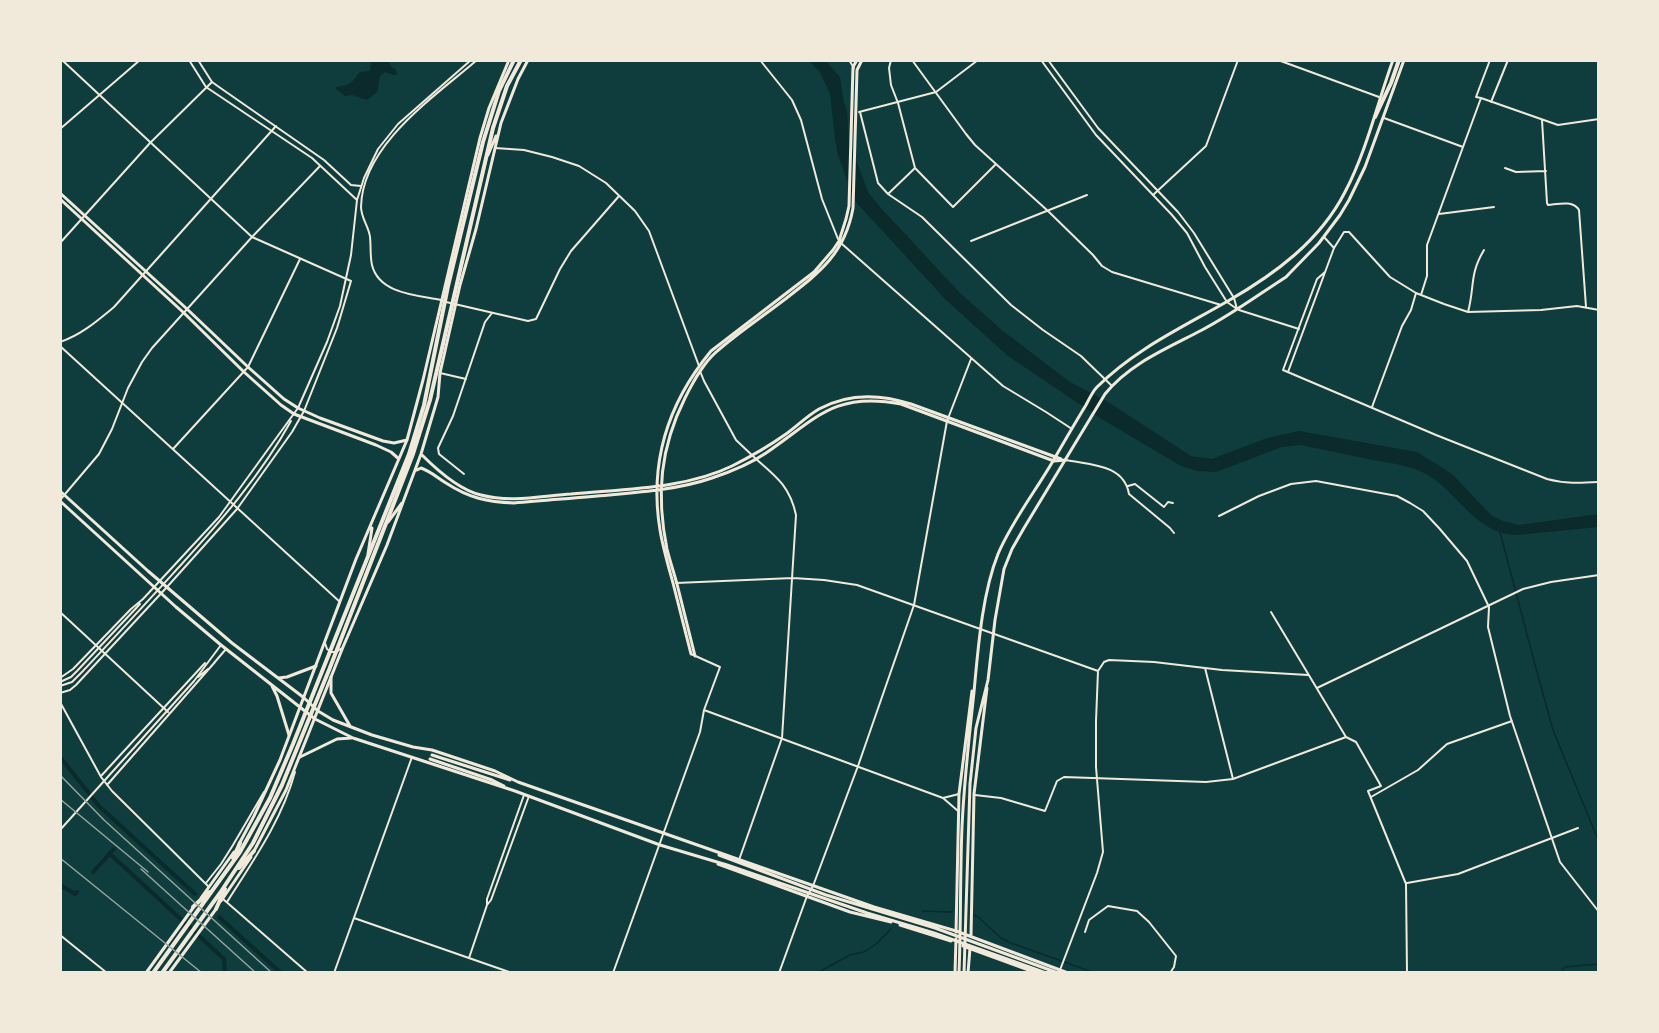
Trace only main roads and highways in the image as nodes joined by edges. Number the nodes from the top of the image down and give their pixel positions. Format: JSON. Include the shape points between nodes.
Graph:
{"nodes":[{"id":1,"x":512,"y":60,"type":"edge"},
{"id":2,"x":520,"y":60,"type":"edge"},
{"id":3,"x":528,"y":60,"type":"edge"},
{"id":4,"x":857,"y":60,"type":"edge"},
{"id":5,"x":862,"y":60,"type":"edge"},
{"id":6,"x":1393,"y":60,"type":"edge"},
{"id":7,"x":1399,"y":60,"type":"edge"},
{"id":8,"x":1404,"y":60,"type":"edge"},
{"id":9,"x":511,"y":66,"type":"junction"},
{"id":10,"x":855,"y":68,"type":"junction"},
{"id":11,"x":499,"y":82,"type":"junction"},
{"id":12,"x":856,"y":113,"type":"junction"},
{"id":13,"x":1375,"y":117,"type":"junction"},
{"id":14,"x":501,"y":123,"type":"junction"},
{"id":15,"x":477,"y":152,"type":"junction"},
{"id":16,"x":485,"y":164,"type":"junction"},
{"id":17,"x":472,"y":184,"type":"junction"},
{"id":18,"x":60,"y":193,"type":"edge"},
{"id":19,"x":60,"y":199,"type":"edge"},
{"id":20,"x":83,"y":217,"type":"junction"},
{"id":21,"x":848,"y":221,"type":"junction"},
{"id":22,"x":462,"y":259,"type":"junction"},
{"id":23,"x":460,"y":285,"type":"junction"},
{"id":24,"x":186,"y":311,"type":"junction"},
{"id":25,"x":948,"y":419,"type":"junction"},
{"id":26,"x":407,"y":440,"type":"junction"},
{"id":27,"x":421,"y":454,"type":"junction"},
{"id":28,"x":400,"y":459,"type":"junction"},
{"id":29,"x":1055,"y":459,"type":"junction"},
{"id":30,"x":1066,"y":460,"type":"junction"},
{"id":31,"x":416,"y":471,"type":"junction"},
{"id":32,"x":659,"y":487,"type":"junction"},
{"id":33,"x":60,"y":491,"type":"edge"},
{"id":34,"x":405,"y":499,"type":"junction"},
{"id":35,"x":60,"y":501,"type":"edge"},
{"id":36,"x":373,"y":523,"type":"junction"},
{"id":37,"x":385,"y":526,"type":"junction"},
{"id":38,"x":368,"y":560,"type":"junction"},
{"id":39,"x":693,"y":655,"type":"road end"},
{"id":40,"x":316,"y":666,"type":"junction"},
{"id":41,"x":975,"y":676,"type":"junction"},
{"id":42,"x":331,"y":677,"type":"junction"},
{"id":43,"x":278,"y":678,"type":"junction"},
{"id":44,"x":988,"y":680,"type":"junction"},
{"id":45,"x":272,"y":684,"type":"junction"},
{"id":46,"x":303,"y":697,"type":"junction"},
{"id":47,"x":300,"y":706,"type":"junction"},
{"id":48,"x":318,"y":711,"type":"junction"},
{"id":49,"x":315,"y":719,"type":"junction"},
{"id":50,"x":351,"y":727,"type":"junction"},
{"id":51,"x":290,"y":735,"type":"junction"},
{"id":52,"x":353,"y":738,"type":"junction"},
{"id":53,"x":300,"y":757,"type":"junction"},
{"id":54,"x":518,"y":782,"type":"junction"},
{"id":55,"x":515,"y":791,"type":"junction"},
{"id":56,"x":240,"y":843,"type":"junction"},
{"id":57,"x":699,"y":845,"type":"junction"},
{"id":58,"x":254,"y":851,"type":"junction"},
{"id":59,"x":697,"y":856,"type":"junction"},
{"id":60,"x":226,"y":872,"type":"junction"},
{"id":61,"x":232,"y":876,"type":"junction"},
{"id":62,"x":218,"y":883,"type":"junction"},
{"id":63,"x":193,"y":907,"type":"junction"},
{"id":64,"x":216,"y":909,"type":"junction"},
{"id":65,"x":956,"y":931,"type":"junction"},
{"id":66,"x":971,"y":936,"type":"junction"},
{"id":67,"x":956,"y":943,"type":"junction"},
{"id":68,"x":970,"y":949,"type":"junction"},
{"id":69,"x":169,"y":970,"type":"edge"},
{"id":70,"x":1059,"y":972,"type":"edge"},
{"id":71,"x":146,"y":973,"type":"edge"},
{"id":72,"x":153,"y":973,"type":"edge"},
{"id":73,"x":162,"y":973,"type":"edge"},
{"id":74,"x":957,"y":973,"type":"edge"},
{"id":75,"x":966,"y":973,"type":"edge"},
{"id":76,"x":1037,"y":973,"type":"edge"},
{"id":77,"x":1046,"y":973,"type":"edge"},
{"id":78,"x":1068,"y":973,"type":"edge"}],
"edges":[{"from":1,"to":9,"type":"highway"},
{"from":1,"to":11,"type":"main road"},
{"from":2,"to":16,"type":"highway","via":[[498,112]]},
{"from":3,"to":14,"type":"main road"},
{"from":4,"to":10,"type":"main road"},
{"from":5,"to":10,"type":"main road"},
{"from":6,"to":13,"type":"main road"},
{"from":7,"to":13,"type":"highway"},
{"from":8,"to":30,"type":"main road","via":[[1359,182],[1324,237],[1286,277],[1203,330],[1130,370],[1105,394]]},
{"from":9,"to":11,"type":"main road"},
{"from":9,"to":17,"type":"highway","via":[[492,111]]},
{"from":10,"to":12,"type":"main road"},
{"from":11,"to":15,"type":"main road"},
{"from":12,"to":21,"type":"main road"},
{"from":12,"to":21,"type":"main road","via":[[855,195]]},
{"from":13,"to":29,"type":"main road","via":[[1346,190],[1329,218],[1302,248],[1234,298],[1178,328],[1115,370],[1096,387]]},
{"from":14,"to":16,"type":"main road"},
{"from":14,"to":23,"type":"main road"},
{"from":15,"to":17,"type":"main road"},
{"from":15,"to":26,"type":"main road"},
{"from":16,"to":22,"type":"highway"},
{"from":17,"to":38,"type":"highway","via":[[419,423]]},
{"from":18,"to":20,"type":"main road"},
{"from":19,"to":20,"type":"main road"},
{"from":20,"to":24,"type":"main road"},
{"from":21,"to":32,"type":"main road","via":[[840,242],[814,273],[711,351],[676,406],[667,429],[658,464]]},
{"from":22,"to":23,"type":"main road"},
{"from":22,"to":37,"type":"highway","via":[[430,400]]},
{"from":23,"to":27,"type":"main road","via":[[438,397]]},
{"from":24,"to":26,"type":"main road","via":[[298,408],[383,441]]},
{"from":24,"to":28,"type":"main road","via":[[244,372],[294,414],[376,445]]},
{"from":25,"to":29,"type":"main road"},
{"from":25,"to":32,"type":"main road","via":[[880,400],[847,402],[820,414],[756,459],[711,478]]},
{"from":25,"to":32,"type":"main road","via":[[893,398],[848,398],[819,409],[786,434],[731,466]]},
{"from":26,"to":28,"type":"main road"},
{"from":27,"to":31,"type":"main road"},
{"from":27,"to":32,"type":"main road","via":[[457,484],[488,497],[513,499]]},
{"from":28,"to":36,"type":"main road"},
{"from":29,"to":30,"type":"main road"},
{"from":29,"to":41,"type":"main road","via":[[998,555]]},
{"from":30,"to":44,"type":"main road","via":[[1004,569]]},
{"from":31,"to":32,"type":"main road","via":[[426,469],[464,493],[497,502]]},
{"from":31,"to":34,"type":"main road"},
{"from":32,"to":39,"type":"main road","via":[[660,529]]},
{"from":33,"to":43,"type":"main road","via":[[160,582]]},
{"from":34,"to":37,"type":"main road"},
{"from":34,"to":42,"type":"main road"},
{"from":35,"to":45,"type":"main road","via":[[154,588]]},
{"from":36,"to":38,"type":"main road"},
{"from":36,"to":40,"type":"main road"},
{"from":37,"to":38,"type":"highway"},
{"from":38,"to":60,"type":"highway","via":[[270,798]]},
{"from":38,"to":61,"type":"highway","via":[[279,792]]},
{"from":40,"to":43,"type":"main road"},
{"from":40,"to":46,"type":"main road"},
{"from":41,"to":65,"type":"main road","via":[[959,794]]},
{"from":41,"to":74,"type":"main road","via":[[962,826]]},
{"from":42,"to":48,"type":"main road"},
{"from":42,"to":50,"type":"main road","via":[[331,693]]},
{"from":43,"to":46,"type":"main road"},
{"from":44,"to":66,"type":"main road","via":[[974,794]]},
{"from":44,"to":75,"type":"main road","via":[[976,728],[970,784]]},
{"from":45,"to":47,"type":"main road"},
{"from":45,"to":51,"type":"main road"},
{"from":46,"to":47,"type":"main road"},
{"from":46,"to":48,"type":"main road"},
{"from":47,"to":49,"type":"main road"},
{"from":47,"to":51,"type":"main road"},
{"from":48,"to":49,"type":"main road"},
{"from":48,"to":50,"type":"main road"},
{"from":49,"to":52,"type":"main road"},
{"from":49,"to":53,"type":"main road"},
{"from":50,"to":54,"type":"main road","via":[[432,750]]},
{"from":51,"to":56,"type":"main road"},
{"from":52,"to":53,"type":"main road","via":[[337,739]]},
{"from":52,"to":55,"type":"main road"},
{"from":53,"to":58,"type":"main road"},
{"from":54,"to":55,"type":"main road","via":[[431,757]]},
{"from":54,"to":57,"type":"main road"},
{"from":55,"to":59,"type":"main road"},
{"from":56,"to":60,"type":"highway"},
{"from":56,"to":63,"type":"main road"},
{"from":57,"to":65,"type":"main road","via":[[874,907]]},
{"from":57,"to":70,"type":"main road","via":[[836,898]]},
{"from":58,"to":61,"type":"highway"},
{"from":58,"to":64,"type":"main road"},
{"from":59,"to":67,"type":"main road","via":[[860,915]]},
{"from":59,"to":77,"type":"main road"},
{"from":60,"to":62,"type":"highway"},
{"from":61,"to":64,"type":"highway"},
{"from":61,"to":69,"type":"highway"},
{"from":62,"to":63,"type":"highway"},
{"from":62,"to":72,"type":"highway"},
{"from":63,"to":71,"type":"main road"},
{"from":64,"to":69,"type":"main road"},
{"from":65,"to":66,"type":"main road"},
{"from":65,"to":67,"type":"main road"},
{"from":66,"to":68,"type":"main road"},
{"from":66,"to":70,"type":"main road"},
{"from":67,"to":68,"type":"main road"},
{"from":67,"to":74,"type":"main road"},
{"from":68,"to":75,"type":"main road"},
{"from":68,"to":76,"type":"main road"},
{"from":69,"to":73,"type":"highway"},
{"from":70,"to":78,"type":"main road"}]}
